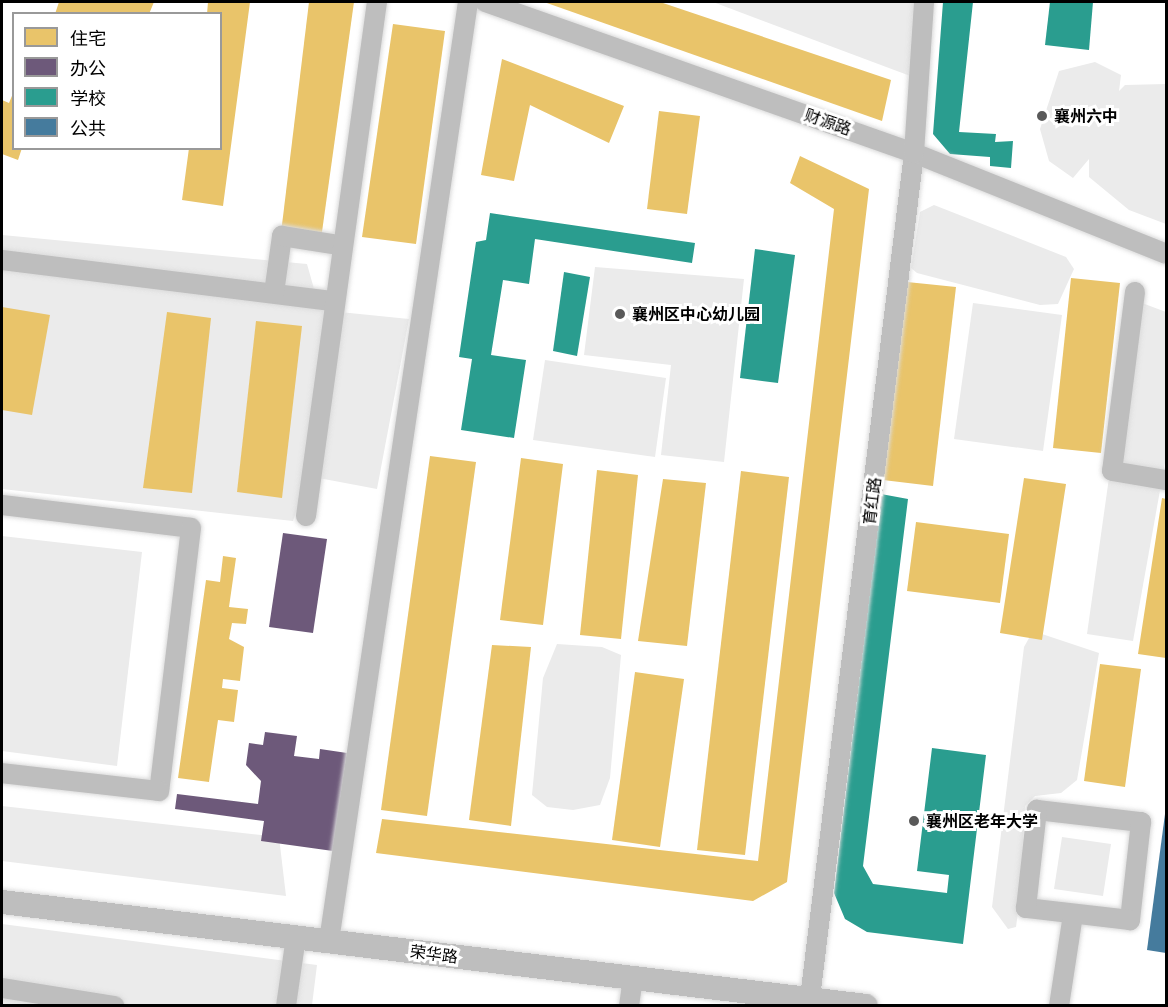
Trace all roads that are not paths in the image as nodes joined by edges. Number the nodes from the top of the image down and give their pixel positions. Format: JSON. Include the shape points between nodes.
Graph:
{"nodes":[{"id":1,"x":376,"y":2,"type":"edge"},
{"id":2,"x":468,"y":2,"type":"edge"},
{"id":3,"x":485,"y":2,"type":"edge"},
{"id":4,"x":924,"y":2,"type":"edge"},
{"id":5,"x":914,"y":153,"type":"junction"},
{"id":6,"x":339,"y":245,"type":"junction"},
{"id":7,"x":1167,"y":254,"type":"edge"},
{"id":8,"x":2,"y":260,"type":"edge"},
{"id":9,"x":1136,"y":292,"type":"dead end"},
{"id":10,"x":274,"y":293,"type":"junction"},
{"id":11,"x":331,"y":301,"type":"junction"},
{"id":12,"x":1167,"y":480,"type":"edge"},
{"id":13,"x":2,"y":505,"type":"edge"},
{"id":14,"x":306,"y":516,"type":"dead end"},
{"id":15,"x":2,"y":773,"type":"edge"},
{"id":16,"x":2,"y":902,"type":"edge"},
{"id":17,"x":1072,"y":914,"type":"junction"},
{"id":18,"x":296,"y":938,"type":"junction"},
{"id":19,"x":328,"y":941,"type":"junction"},
{"id":20,"x":633,"y":978,"type":"junction"},
{"id":21,"x":2,"y":987,"type":"edge"},
{"id":22,"x":810,"y":1002,"type":"edge"},
{"id":23,"x":115,"y":1005,"type":"edge"},
{"id":24,"x":286,"y":1005,"type":"edge"},
{"id":25,"x":629,"y":1005,"type":"edge"},
{"id":26,"x":866,"y":1005,"type":"edge"},
{"id":27,"x":1059,"y":1005,"type":"edge"}],
"edges":[{"from":1,"to":6,"type":"street"},
{"from":2,"to":19,"type":"street"},
{"from":3,"to":5,"type":"street","name":"财源路"},
{"from":4,"to":5,"type":"street","name":"育红路"},
{"from":5,"to":7,"type":"street","name":"财源路"},
{"from":5,"to":22,"type":"street","name":"育红路"},
{"from":6,"to":10,"type":"street","via":[[282,236]]},
{"from":6,"to":11,"type":"street"},
{"from":8,"to":10,"type":"street"},
{"from":9,"to":12,"type":"street","via":[[1112,471]]},
{"from":10,"to":11,"type":"street"},
{"from":11,"to":14,"type":"street"},
{"from":13,"to":15,"type":"street","via":[[191,528],[159,791]]},
{"from":16,"to":18,"type":"main road","name":"荣华路"},
{"from":17,"to":17,"type":"street","via":[[1130,920],[1141,822],[1037,810],[1026,908]]},
{"from":17,"to":27,"type":"street"},
{"from":18,"to":19,"type":"main road","name":"荣华路"},
{"from":18,"to":24,"type":"street"},
{"from":19,"to":20,"type":"main road","name":"荣华路"},
{"from":20,"to":22,"type":"main road","name":"荣华路"},
{"from":20,"to":25,"type":"street"},
{"from":21,"to":23,"type":"street"},
{"from":22,"to":26,"type":"main road","name":"荣华路"}]}
